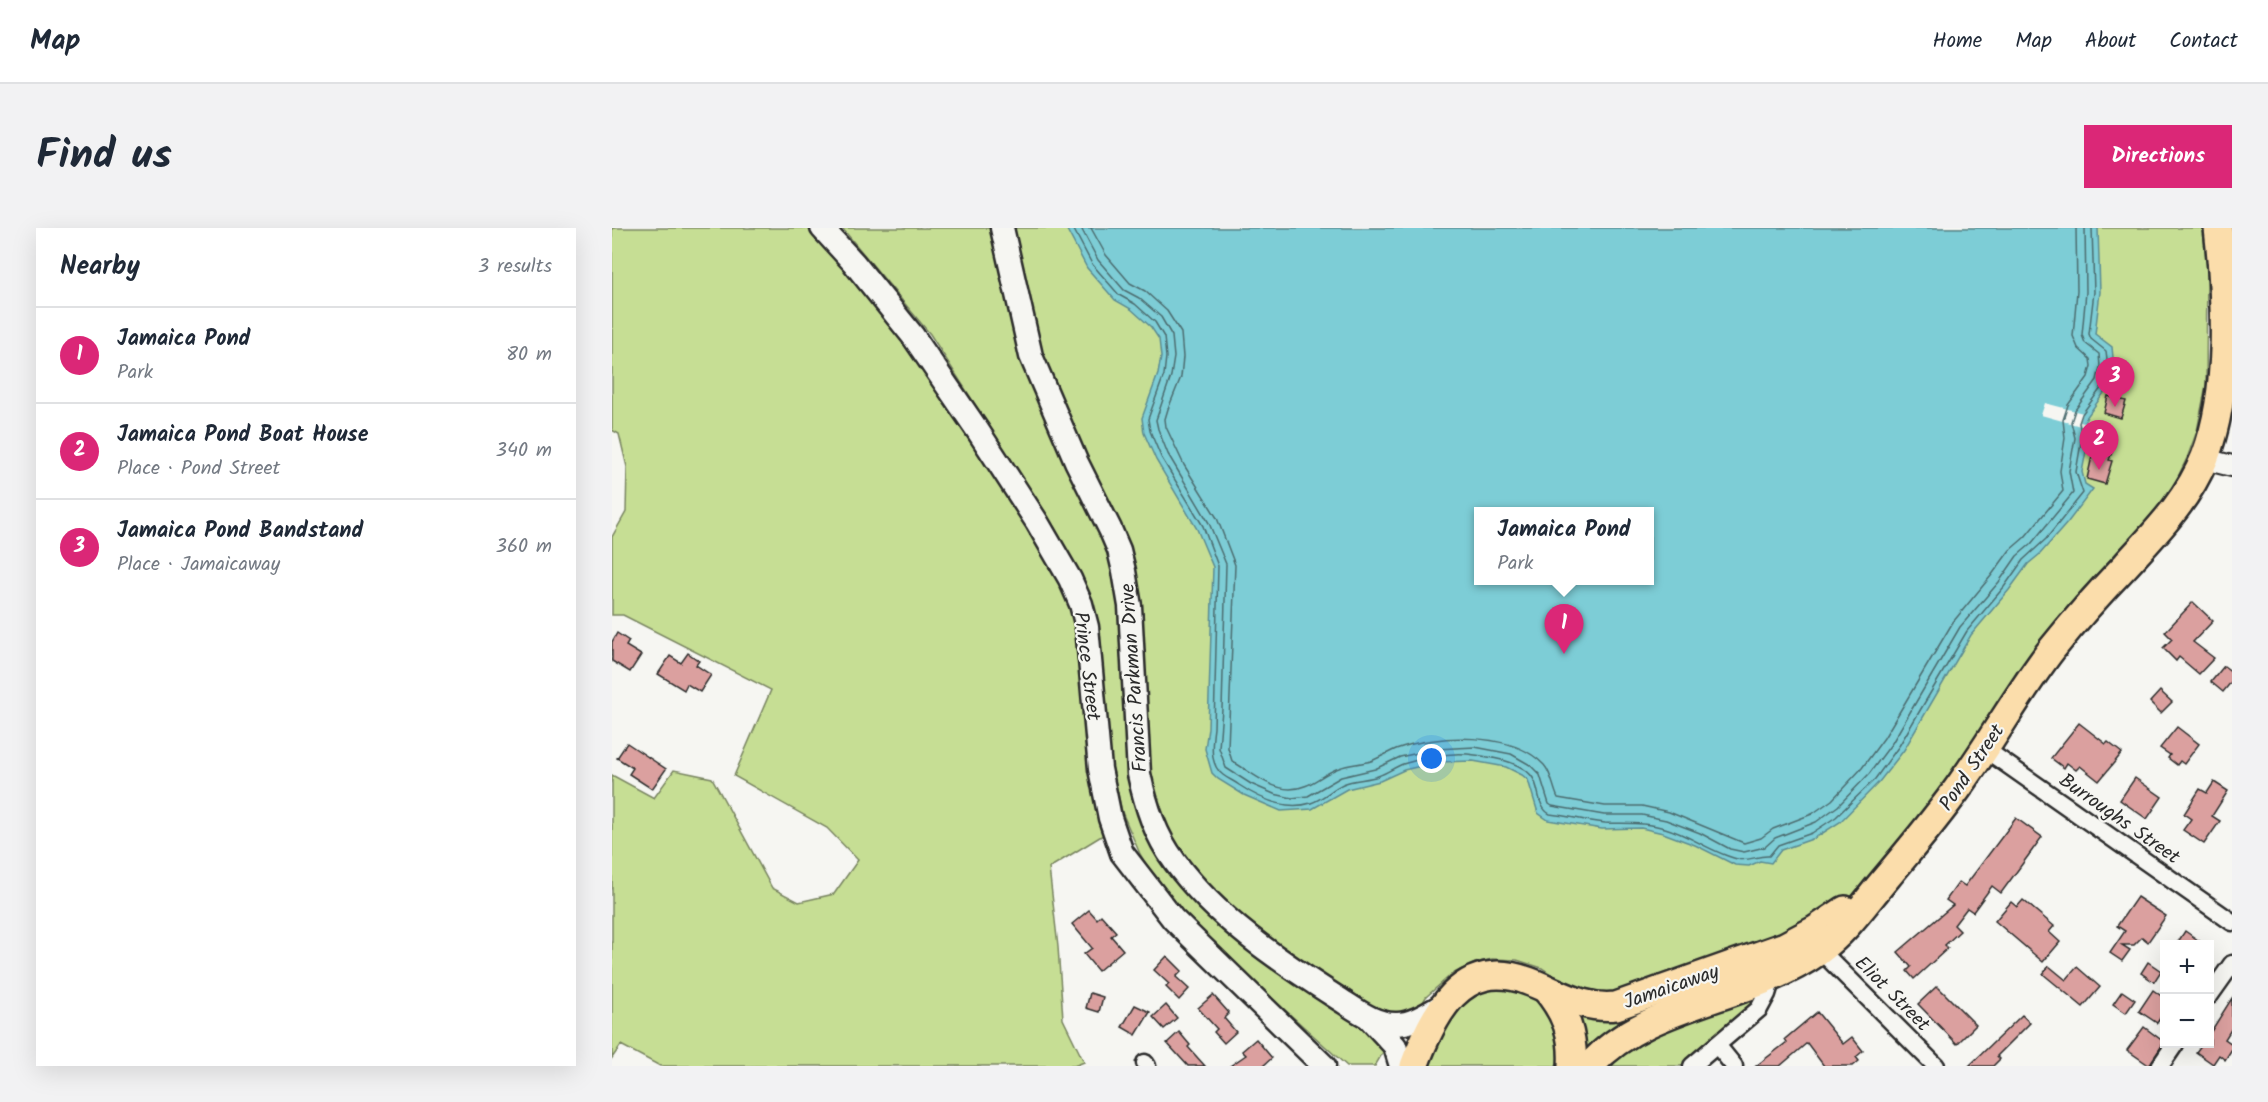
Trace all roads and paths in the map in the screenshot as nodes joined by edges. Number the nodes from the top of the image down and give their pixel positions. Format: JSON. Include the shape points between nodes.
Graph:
{"nodes":[{"id":1,"x":822,"y":228,"type":"edge"},
{"id":2,"x":1002,"y":228,"type":"edge"},
{"id":3,"x":2218,"y":228,"type":"edge"},
{"id":4,"x":2204,"y":459,"type":"junction"},
{"id":5,"x":2232,"y":466,"type":"edge"},
{"id":6,"x":1984,"y":749,"type":"junction"},
{"id":7,"x":1886,"y":878,"type":"junction"},
{"id":8,"x":2232,"y":922,"type":"edge"},
{"id":9,"x":1820,"y":950,"type":"junction"},
{"id":10,"x":2232,"y":964,"type":"edge"},
{"id":11,"x":1772,"y":978,"type":"junction"},
{"id":12,"x":1546,"y":989,"type":"junction"},
{"id":13,"x":2214,"y":989,"type":"edge"},
{"id":14,"x":1443,"y":1005,"type":"junction"},
{"id":15,"x":1364,"y":1015,"type":"junction"},
{"id":16,"x":1718,"y":1045,"type":"junction"},
{"id":17,"x":2172,"y":1048,"type":"edge"},
{"id":18,"x":2160,"y":1065,"type":"edge"},
{"id":19,"x":1324,"y":1066,"type":"edge"},
{"id":20,"x":1401,"y":1066,"type":"edge"},
{"id":21,"x":1414,"y":1066,"type":"edge"},
{"id":22,"x":1572,"y":1066,"type":"edge"},
{"id":23,"x":1590,"y":1066,"type":"edge"},
{"id":24,"x":1692,"y":1066,"type":"edge"},
{"id":25,"x":1734,"y":1066,"type":"edge"},
{"id":26,"x":1936,"y":1066,"type":"edge"}],
"edges":[{"from":1,"to":19,"type":"main road","name":"Prince Street","via":[[913,336],[1014,486],[1070,579],[1087,627],[1100,769],[1122,853],[1173,920]]},
{"from":2,"to":15,"type":"main road","name":"Francis Parkman Drive","via":[[1031,356],[1121,561],[1130,606],[1139,774],[1157,832],[1187,876],[1231,920]]},
{"from":3,"to":4,"type":"highway","via":[[2223,294],[2222,367]]},
{"from":4,"to":5,"type":"street"},
{"from":4,"to":6,"type":"highway","name":"Pond Street","via":[[2177,508],[2057,643]]},
{"from":6,"to":7,"type":"highway","name":"Pond Street","via":[[1940,813]]},
{"from":6,"to":8,"type":"street","name":"Burroughs Street"},
{"from":7,"to":9,"type":"highway","name":"Pond Street","via":[[1850,924]]},
{"from":7,"to":12,"type":"highway","name":"Jamaicaway","via":[[1801,938],[1631,1002],[1589,1006]]},
{"from":9,"to":11,"type":"highway","name":"Pond Street"},
{"from":9,"to":26,"type":"street","name":"Eliot Street"},
{"from":10,"to":13,"type":"street"},
{"from":11,"to":16,"type":"street","via":[[1759,1010]]},
{"from":11,"to":23,"type":"highway","name":"Jamaicaway","via":[[1635,1029],[1608,1047]]},
{"from":12,"to":14,"type":"highway","name":"Jamaicaway","via":[[1514,977],[1491,976],[1467,984]]},
{"from":12,"to":22,"type":"highway","via":[[1559,1005],[1569,1028]]},
{"from":14,"to":15,"type":"main road","name":"Francis Parkman Drive","via":[[1398,1024]]},
{"from":14,"to":21,"type":"highway","name":"Jamaicaway","via":[[1427,1031]]},
{"from":15,"to":20,"type":"main road","name":"Francis Parkman Drive","via":[[1390,1040]]},
{"from":16,"to":24,"type":"street"},
{"from":16,"to":25,"type":"street"},
{"from":17,"to":18,"type":"street"}]}
